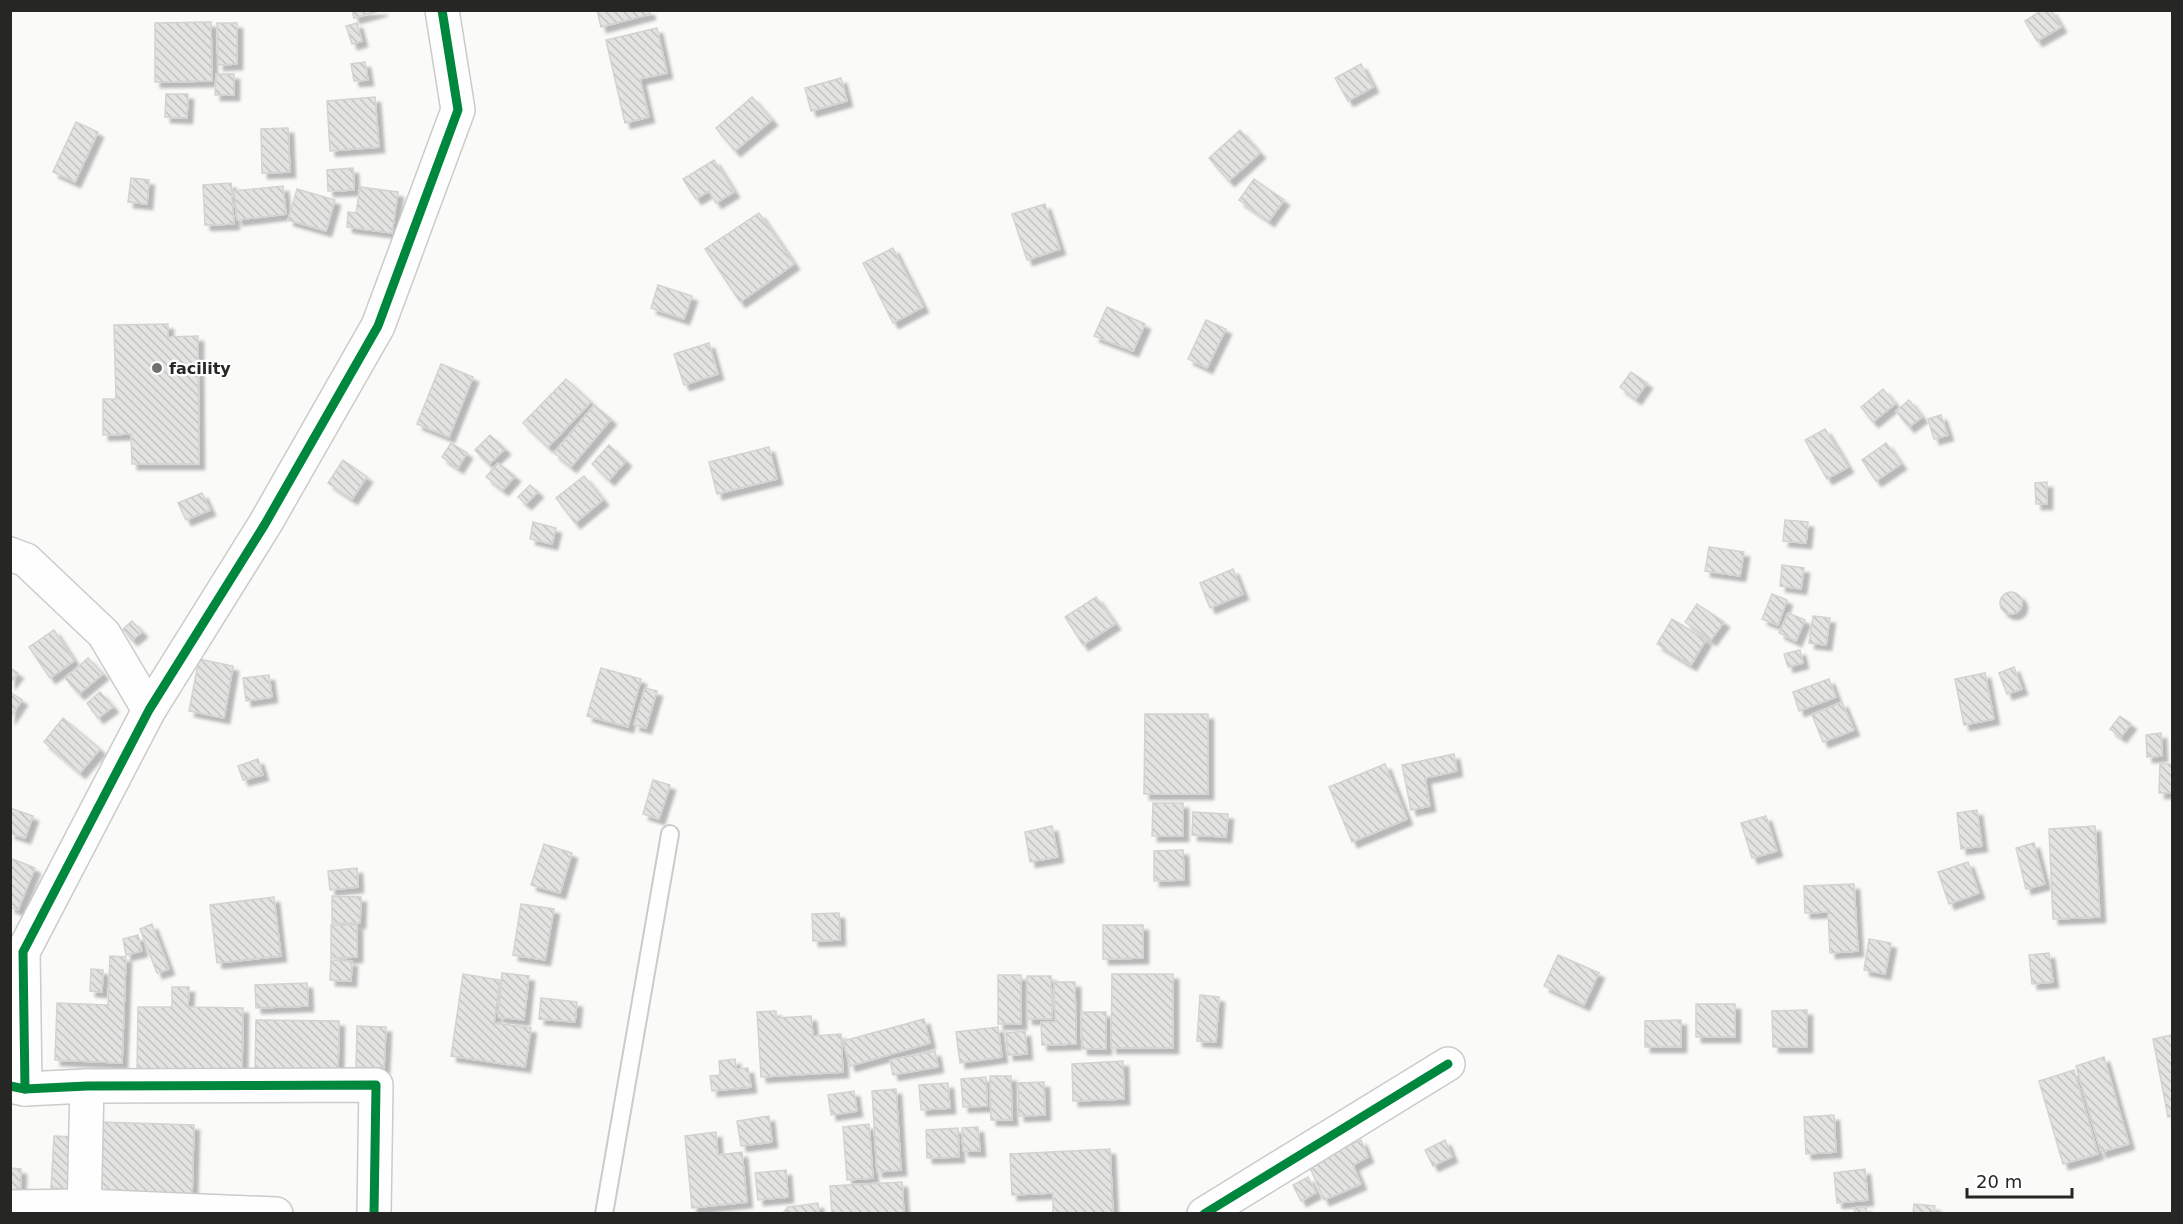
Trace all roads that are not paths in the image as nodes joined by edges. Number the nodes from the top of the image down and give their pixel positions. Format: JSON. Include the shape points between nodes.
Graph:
{"nodes":[{"id":1,"x":442,"y":10,"type":"edge"},
{"id":2,"x":10,"y":554,"type":"edge"},
{"id":3,"x":149,"y":710,"type":"junction"},
{"id":4,"x":670,"y":834,"type":"dead end"},
{"id":5,"x":1448,"y":1064,"type":"dead end"},
{"id":6,"x":87,"y":1086,"type":"junction"},
{"id":7,"x":18,"y":1088,"type":"edge"},
{"id":8,"x":10,"y":1207,"type":"edge"},
{"id":9,"x":84,"y":1210,"type":"edge"},
{"id":10,"x":276,"y":1214,"type":"edge"},
{"id":11,"x":374,"y":1214,"type":"edge"},
{"id":12,"x":604,"y":1214,"type":"edge"},
{"id":13,"x":1204,"y":1214,"type":"edge"}],
"edges":[{"from":1,"to":3,"type":"street","via":[[458,111],[378,326],[265,524]]},
{"from":2,"to":3,"type":"street","via":[[26,560],[104,634]]},
{"from":3,"to":7,"type":"street","via":[[23,952]]},
{"from":4,"to":12,"type":"lane"},
{"from":5,"to":13,"type":"street"},
{"from":6,"to":7,"type":"street"},
{"from":6,"to":9,"type":"street"},
{"from":6,"to":11,"type":"street","via":[[376,1085]]},
{"from":8,"to":9,"type":"street"},
{"from":9,"to":10,"type":"street"}]}
